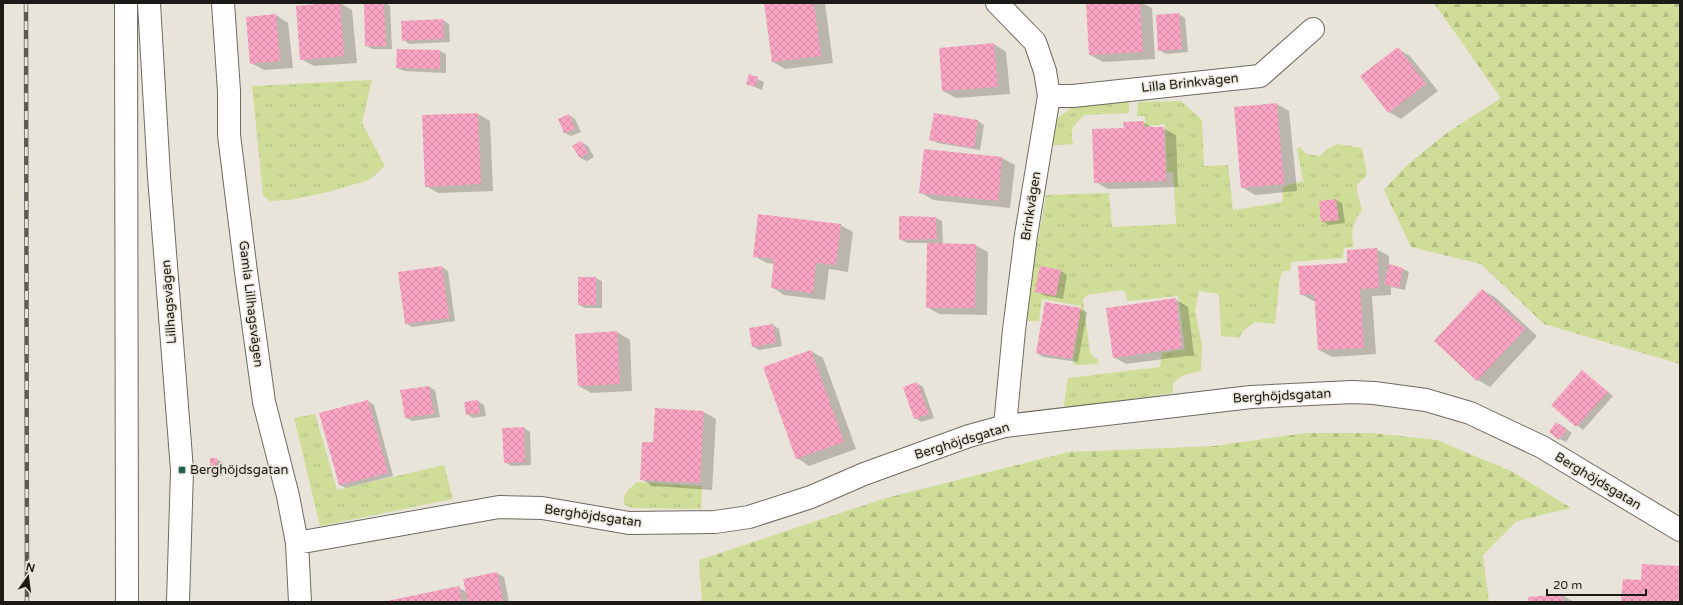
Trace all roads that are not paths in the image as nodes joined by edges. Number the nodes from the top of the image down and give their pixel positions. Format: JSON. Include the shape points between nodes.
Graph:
{"nodes":[{"id":1,"x":126,"y":3,"type":"edge"},
{"id":2,"x":149,"y":3,"type":"edge"},
{"id":3,"x":223,"y":3,"type":"edge"},
{"id":4,"x":997,"y":3,"type":"edge"},
{"id":5,"x":1313,"y":29,"type":"dead end"},
{"id":6,"x":1049,"y":96,"type":"junction"},
{"id":7,"x":1004,"y":426,"type":"junction"},
{"id":8,"x":1680,"y":530,"type":"edge"},
{"id":9,"x":297,"y":543,"type":"junction"},
{"id":10,"x":127,"y":602,"type":"edge"},
{"id":11,"x":178,"y":602,"type":"edge"},
{"id":12,"x":300,"y":602,"type":"edge"}],
"edges":[{"from":1,"to":10,"type":"street"},
{"from":2,"to":11,"type":"street","name":"Lillhagsvägen","via":[[182,470]]},
{"from":3,"to":9,"type":"street","name":"Gamla Lillhagsvägen","via":[[229,135],[246,272],[264,402]]},
{"from":4,"to":6,"type":"street","name":"Brinkvägen","via":[[1035,42],[1045,71]]},
{"from":5,"to":6,"type":"street","name":"Lilla Brinkvägen","via":[[1260,76],[1073,96]]},
{"from":6,"to":7,"type":"street","name":"Brinkvägen","via":[[1026,235]]},
{"from":7,"to":8,"type":"street","name":"Berghöjdsgatan","via":[[1250,397],[1352,392],[1426,400],[1470,413],[1542,447]]},
{"from":7,"to":9,"type":"street","name":"Berghöjdsgatan","via":[[969,436],[864,474],[811,497],[749,517],[715,522],[629,523],[542,508],[499,507]]},
{"from":9,"to":12,"type":"street","name":"Gamla Lillhagsvägen"}]}
